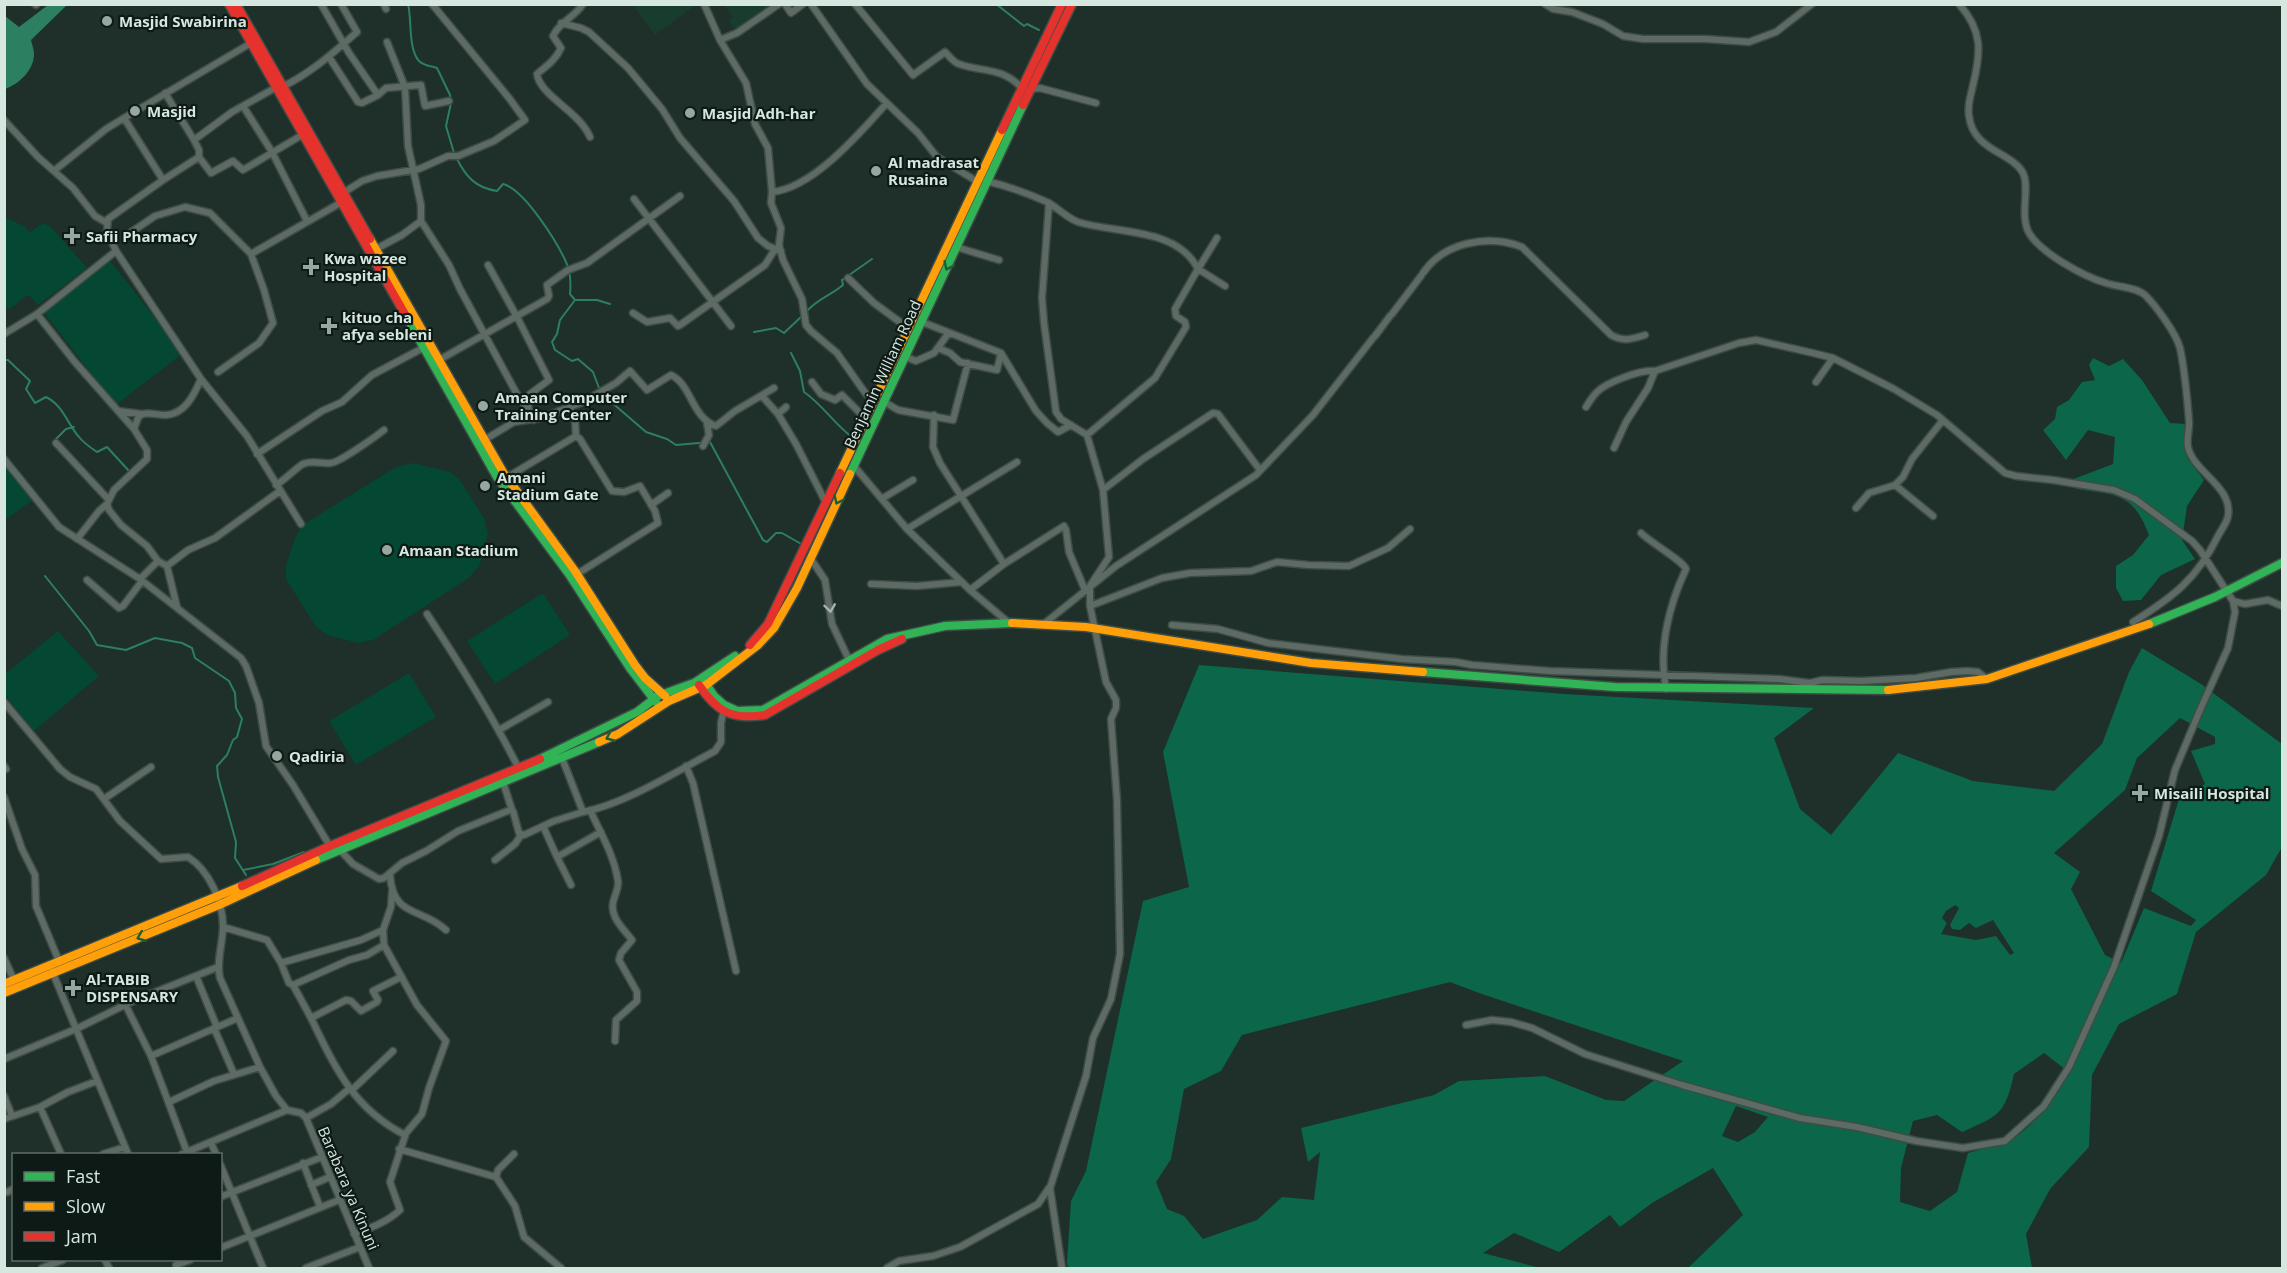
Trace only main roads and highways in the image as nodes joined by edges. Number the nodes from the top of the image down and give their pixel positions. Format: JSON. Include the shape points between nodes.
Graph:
{"nodes":[{"id":1,"x":229,"y":4,"type":"edge"},
{"id":2,"x":236,"y":4,"type":"edge"},
{"id":3,"x":1062,"y":4,"type":"edge"},
{"id":4,"x":1072,"y":4,"type":"edge"},
{"id":5,"x":279,"y":88,"type":"junction"},
{"id":6,"x":1027,"y":89,"type":"junction"},
{"id":7,"x":982,"y":182,"type":"junction"},
{"id":8,"x":342,"y":197,"type":"junction"},
{"id":9,"x":880,"y":400,"type":"junction"},
{"id":10,"x":504,"y":480,"type":"junction"},
{"id":11,"x":2283,"y":562,"type":"edge"},
{"id":12,"x":701,"y":683,"type":"junction"},
{"id":13,"x":666,"y":698,"type":"junction"},
{"id":14,"x":653,"y":699,"type":"junction"},
{"id":15,"x":660,"y":706,"type":"junction"},
{"id":16,"x":334,"y":849,"type":"junction"},
{"id":17,"x":218,"y":901,"type":"junction"},
{"id":18,"x":51,"y":969,"type":"junction"},
{"id":19,"x":4,"y":984,"type":"edge"},
{"id":20,"x":4,"y":993,"type":"edge"}],
"edges":[{"from":1,"to":5,"type":"main road"},
{"from":2,"to":5,"type":"main road"},
{"from":3,"to":6,"type":"main road","name":"Benjamin William Road"},
{"from":4,"to":6,"type":"main road","name":"Benjamin William Road"},
{"from":5,"to":8,"type":"main road"},
{"from":5,"to":8,"type":"main road","via":[[302,135]]},
{"from":6,"to":7,"type":"main road","name":"Benjamin William Road"},
{"from":7,"to":9,"type":"main road","name":"Benjamin William Road","via":[[908,328]]},
{"from":7,"to":9,"type":"main road","name":"Benjamin William Road","one_way":true,"via":[[906,357]]},
{"from":8,"to":10,"type":"main road","via":[[423,348]]},
{"from":8,"to":10,"type":"main road","via":[[376,249]]},
{"from":9,"to":12,"type":"main road","name":"Benjamin William Road","via":[[868,416],[768,624],[743,652]]},
{"from":9,"to":12,"type":"main road","name":"Benjamin William Road","one_way":true,"via":[[811,559],[774,628],[758,645]]},
{"from":10,"to":13,"type":"main road","via":[[577,574],[635,665]]},
{"from":10,"to":14,"type":"main road"},
{"from":11,"to":12,"type":"main road","via":[[2249,582],[2148,626],[1987,679],[1883,691],[1604,687],[1311,663],[1044,623],[945,626],[919,632],[850,662],[765,715],[747,719],[724,709]]},
{"from":12,"to":13,"type":"main road","name":"Benjamin William Road"},
{"from":13,"to":14,"type":"main road","name":"Benjamin William Road"},
{"from":13,"to":15,"type":"main road","name":"Benjamin William Road"},
{"from":14,"to":15,"type":"main road"},
{"from":14,"to":16,"type":"main road","name":"Benjamin William Road","via":[[637,712],[519,769]]},
{"from":15,"to":16,"type":"main road","name":"Benjamin William Road","one_way":true,"via":[[618,734]]},
{"from":16,"to":17,"type":"main road"},
{"from":17,"to":18,"type":"main road","one_way":true},
{"from":17,"to":18,"type":"main road","via":[[59,961]]},
{"from":18,"to":19,"type":"main road"},
{"from":18,"to":20,"type":"main road"}]}
